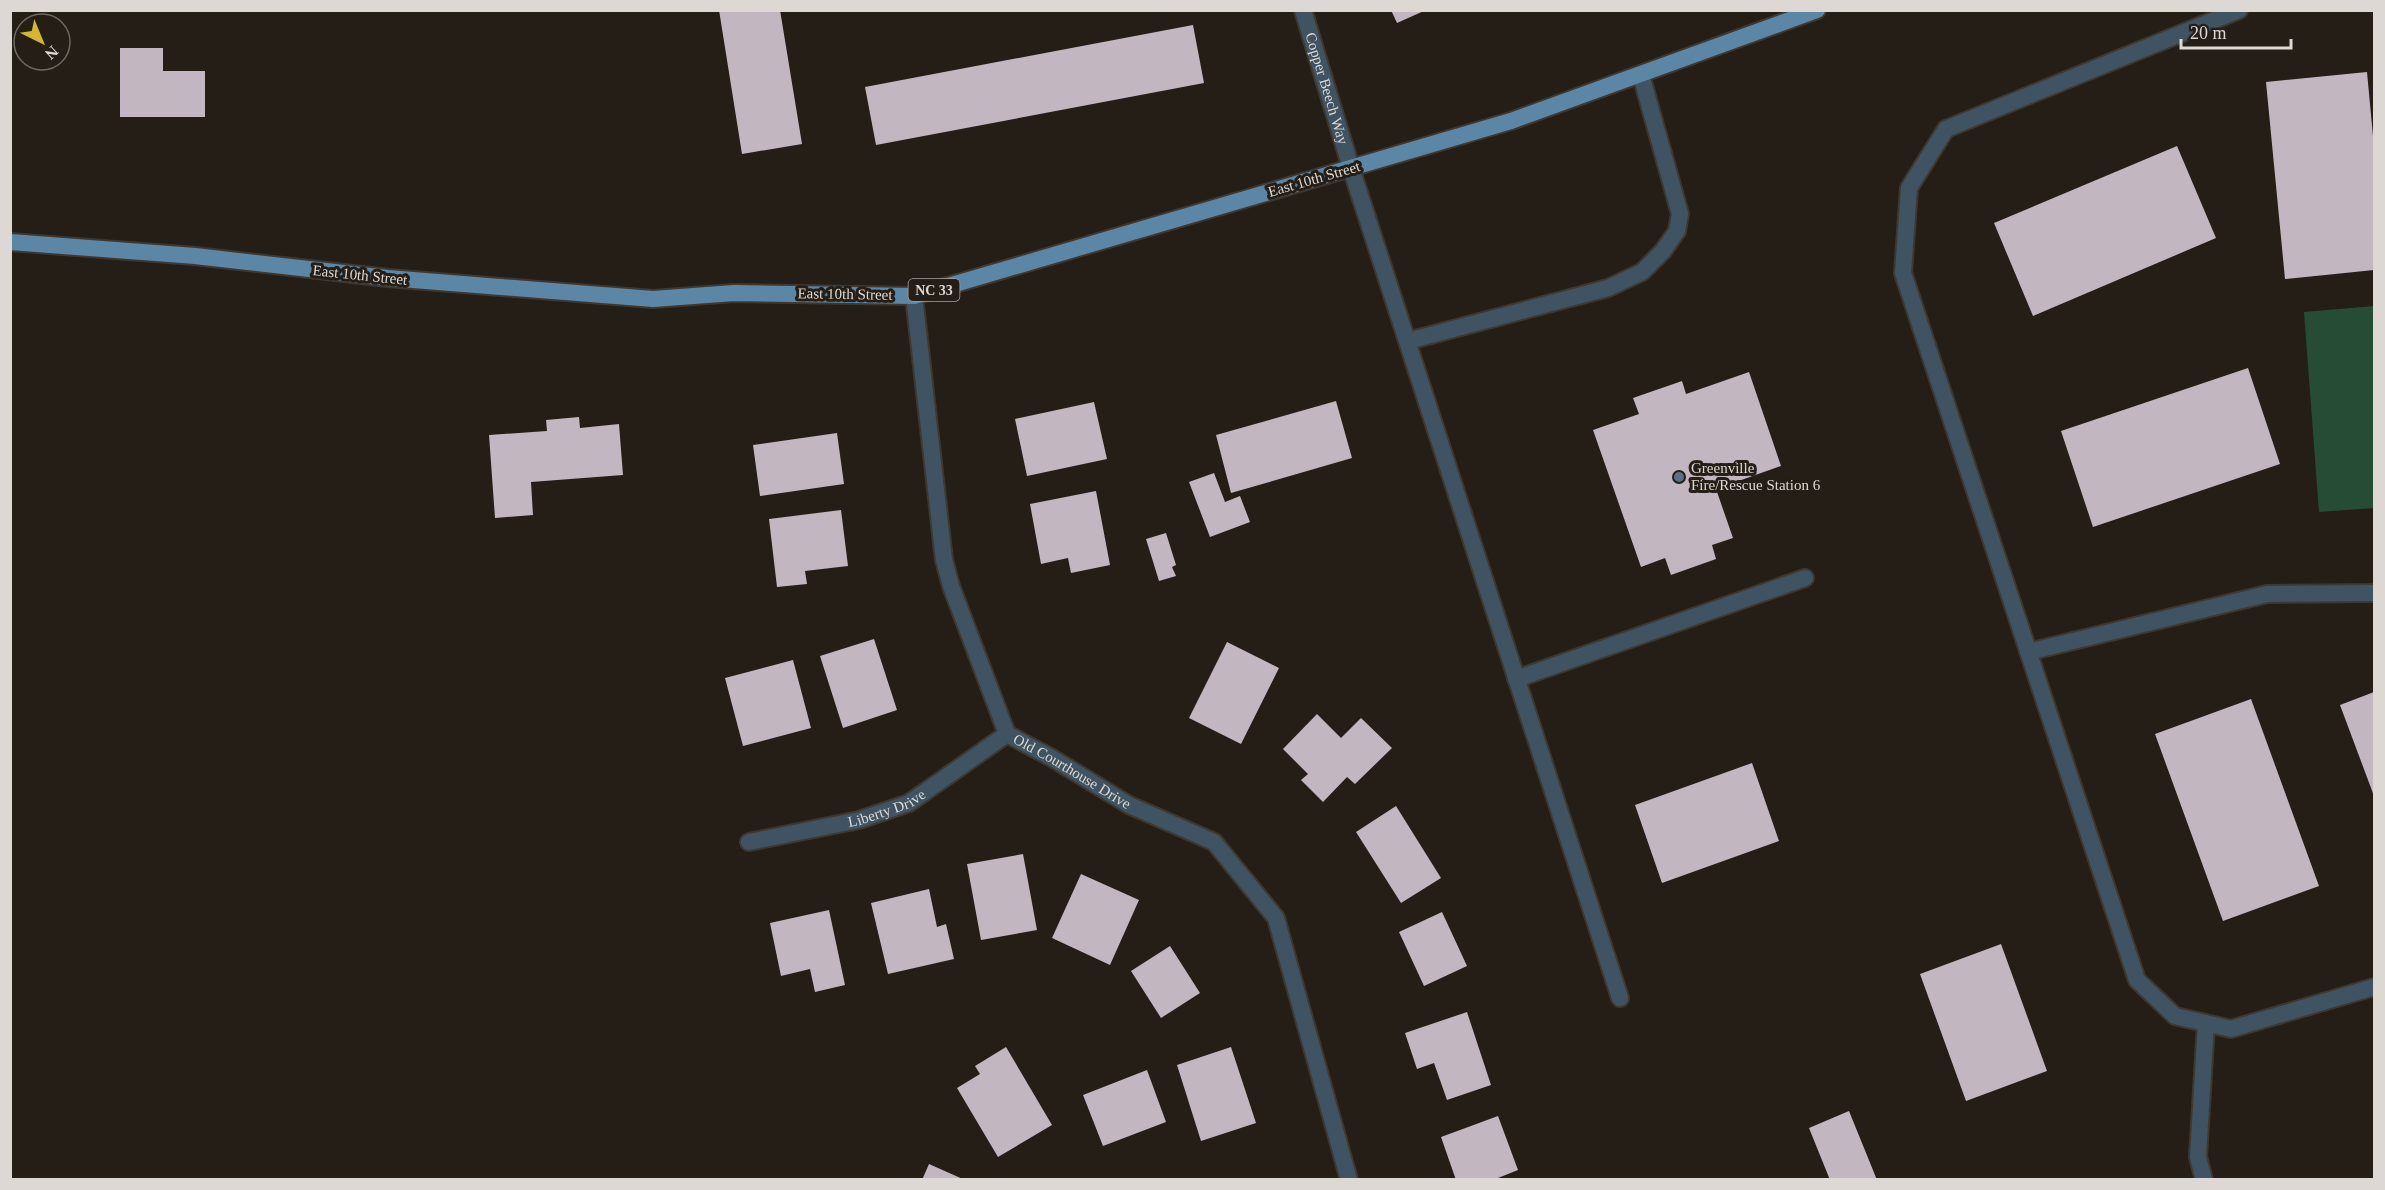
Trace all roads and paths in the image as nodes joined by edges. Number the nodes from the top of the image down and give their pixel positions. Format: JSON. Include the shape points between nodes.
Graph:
{"nodes":[{"id":1,"x":1303,"y":10,"type":"edge"},
{"id":2,"x":1817,"y":10,"type":"edge"},
{"id":3,"x":2239,"y":10,"type":"edge"},
{"id":4,"x":1641,"y":75,"type":"junction"},
{"id":5,"x":1351,"y":168,"type":"junction"},
{"id":6,"x":10,"y":242,"type":"edge"},
{"id":7,"x":914,"y":296,"type":"junction"},
{"id":8,"x":1408,"y":341,"type":"junction"},
{"id":9,"x":1805,"y":578,"type":"dead end"},
{"id":10,"x":2374,"y":593,"type":"edge"},
{"id":11,"x":2028,"y":652,"type":"junction"},
{"id":12,"x":1516,"y":679,"type":"junction"},
{"id":13,"x":1008,"y":734,"type":"junction"},
{"id":14,"x":749,"y":842,"type":"dead end"},
{"id":15,"x":2374,"y":987,"type":"edge"},
{"id":16,"x":1620,"y":998,"type":"dead end"},
{"id":17,"x":2206,"y":1023,"type":"junction"},
{"id":18,"x":1349,"y":1179,"type":"edge"},
{"id":19,"x":2204,"y":1179,"type":"edge"}],
"edges":[{"from":1,"to":5,"type":"street","name":"Copper Beech Way"},
{"from":2,"to":4,"type":"main road","name":"East 10th Street","number":"NC 33"},
{"from":3,"to":11,"type":"street","via":[[1946,129],[1909,188],[1903,273]]},
{"from":4,"to":5,"type":"main road","name":"East 10th Street","number":"NC 33","via":[[1512,122]]},
{"from":4,"to":8,"type":"street","via":[[1680,214],[1677,231],[1663,251],[1642,272],[1608,288]]},
{"from":5,"to":7,"type":"main road","name":"East 10th Street","number":"NC 33"},
{"from":5,"to":8,"type":"street","name":"Copper Beech Way"},
{"from":6,"to":7,"type":"main road","name":"East 10th Street","number":"NC 33","via":[[195,256],[388,279],[642,298],[734,292]]},
{"from":7,"to":13,"type":"street","name":"Old Courthouse Drive","via":[[944,560]]},
{"from":8,"to":12,"type":"street","name":"Copper Beech Way"},
{"from":9,"to":12,"type":"street"},
{"from":10,"to":11,"type":"street","via":[[2267,594]]},
{"from":11,"to":17,"type":"street","via":[[2137,980],[2175,1017]]},
{"from":12,"to":16,"type":"street","name":"Copper Beech Way"},
{"from":13,"to":14,"type":"street","name":"Liberty Drive","via":[[909,803],[860,819]]},
{"from":13,"to":18,"type":"street","name":"Old Courthouse Drive","via":[[1129,805],[1214,842],[1276,918]]},
{"from":15,"to":17,"type":"street","via":[[2231,1029]]},
{"from":17,"to":19,"type":"street","via":[[2198,1157]]}]}
